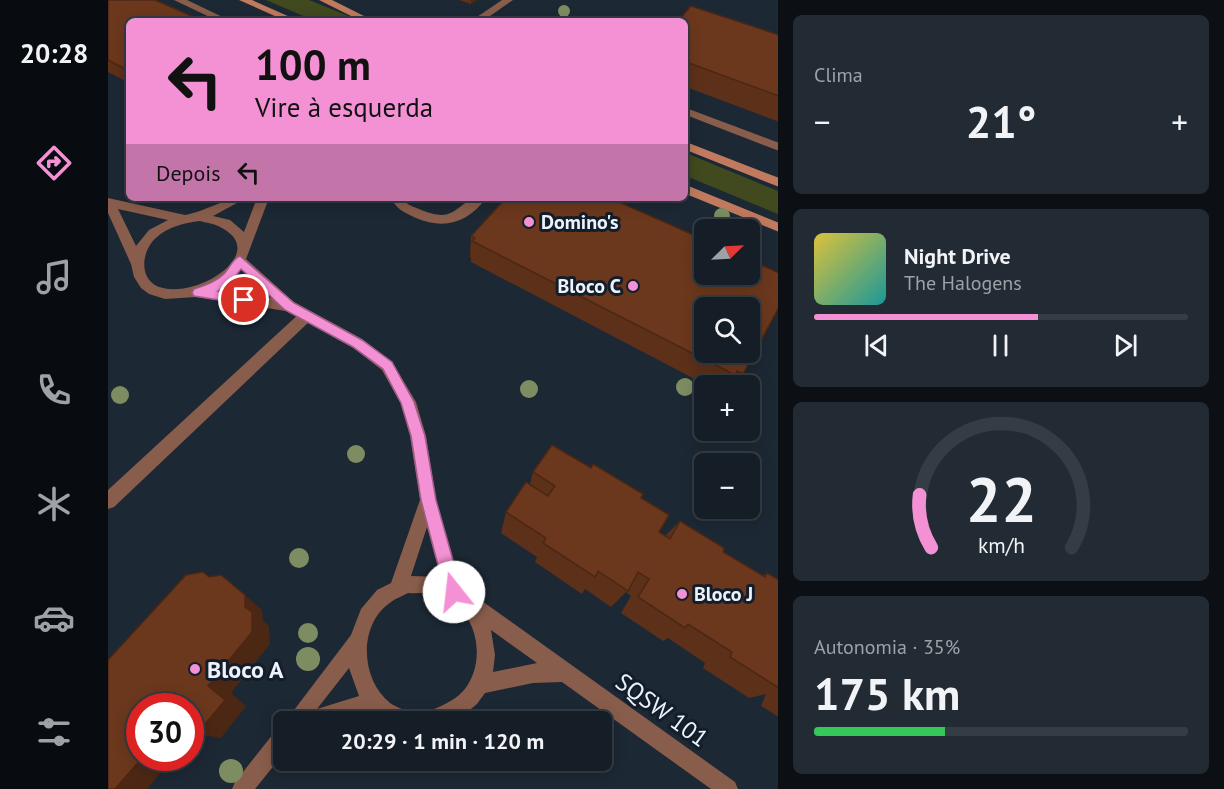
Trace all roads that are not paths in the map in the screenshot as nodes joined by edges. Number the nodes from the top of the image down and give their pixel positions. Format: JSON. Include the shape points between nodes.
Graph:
{"nodes":[{"id":1,"x":179,"y":0,"type":"edge"},
{"id":2,"x":244,"y":0,"type":"edge"},
{"id":3,"x":508,"y":0,"type":"edge"},
{"id":4,"x":332,"y":1,"type":"edge"},
{"id":5,"x":489,"y":17,"type":"edge"},
{"id":6,"x":219,"y":18,"type":"edge"},
{"id":7,"x":287,"y":18,"type":"edge"},
{"id":8,"x":363,"y":18,"type":"edge"},
{"id":9,"x":688,"y":112,"type":"edge"},
{"id":10,"x":688,"y":147,"type":"edge"},
{"id":11,"x":778,"y":147,"type":"edge"},
{"id":12,"x":778,"y":183,"type":"edge"},
{"id":13,"x":688,"y":190,"type":"edge"},
{"id":14,"x":234,"y":201,"type":"edge"},
{"id":15,"x":262,"y":201,"type":"edge"},
{"id":16,"x":398,"y":201,"type":"edge"},
{"id":17,"x":476,"y":201,"type":"edge"},
{"id":18,"x":108,"y":202,"type":"edge"},
{"id":19,"x":201,"y":217,"type":"junction"},
{"id":20,"x":184,"y":219,"type":"junction"},
{"id":21,"x":778,"y":228,"type":"edge"},
{"id":22,"x":242,"y":257,"type":"junction"},
{"id":23,"x":136,"y":261,"type":"junction"},
{"id":24,"x":198,"y":293,"type":"junction"},
{"id":25,"x":290,"y":306,"type":"junction"},
{"id":26,"x":306,"y":316,"type":"junction"},
{"id":27,"x":428,"y":500,"type":"junction"},
{"id":28,"x":108,"y":501,"type":"edge"},
{"id":29,"x":398,"y":588,"type":"junction"},
{"id":30,"x":459,"y":595,"type":"junction"},
{"id":31,"x":357,"y":642,"type":"junction"},
{"id":32,"x":566,"y":672,"type":"junction"},
{"id":33,"x":480,"y":684,"type":"junction"},
{"id":34,"x":378,"y":706,"type":"junction"},
{"id":35,"x":304,"y":711,"type":"edge"},
{"id":36,"x":340,"y":711,"type":"edge"},
{"id":37,"x":386,"y":711,"type":"edge"},
{"id":38,"x":456,"y":711,"type":"edge"},
{"id":39,"x":273,"y":750,"type":"edge"},
{"id":40,"x":242,"y":789,"type":"edge"},
{"id":41,"x":728,"y":789,"type":"edge"}],
"edges":[{"from":1,"to":6,"type":"street"},
{"from":2,"to":7,"type":"main road"},
{"from":3,"to":5,"type":"street"},
{"from":4,"to":8,"type":"main road"},
{"from":9,"to":11,"type":"street"},
{"from":10,"to":12,"type":"main road"},
{"from":13,"to":21,"type":"main road"},
{"from":14,"to":19,"type":"street"},
{"from":15,"to":22,"type":"street"},
{"from":16,"to":17,"type":"street","via":[[401,206],[445,222]]},
{"from":18,"to":20,"type":"street"},
{"from":18,"to":23,"type":"street"},
{"from":19,"to":20,"type":"street"},
{"from":19,"to":22,"type":"street","via":[[216,218],[238,231],[243,242]]},
{"from":20,"to":23,"type":"street","via":[[155,232],[144,242]]},
{"from":22,"to":24,"type":"street","via":[[228,278]]},
{"from":22,"to":25,"type":"street"},
{"from":23,"to":24,"type":"street","via":[[140,278],[162,294]]},
{"from":24,"to":25,"type":"street"},
{"from":25,"to":26,"type":"street"},
{"from":26,"to":27,"type":"street","via":[[357,343],[387,366],[408,402]]},
{"from":26,"to":28,"type":"street"},
{"from":27,"to":29,"type":"street"},
{"from":27,"to":30,"type":"street"},
{"from":29,"to":30,"type":"street","name":"SQSW 101","via":[[427,583],[447,587]]},
{"from":29,"to":31,"type":"street","via":[[374,605]]},
{"from":30,"to":32,"type":"street","name":"SQSW 101"},
{"from":30,"to":33,"type":"street","via":[[477,616],[486,637],[487,661]]},
{"from":31,"to":34,"type":"street","via":[[357,664],[364,687]]},
{"from":31,"to":35,"type":"street"},
{"from":32,"to":33,"type":"street","via":[[533,673]]},
{"from":32,"to":41,"type":"street","name":"SQSW 101"},
{"from":33,"to":38,"type":"street"},
{"from":34,"to":36,"type":"street","via":[[367,704]]},
{"from":34,"to":37,"type":"street"},
{"from":39,"to":40,"type":"street"}]}
